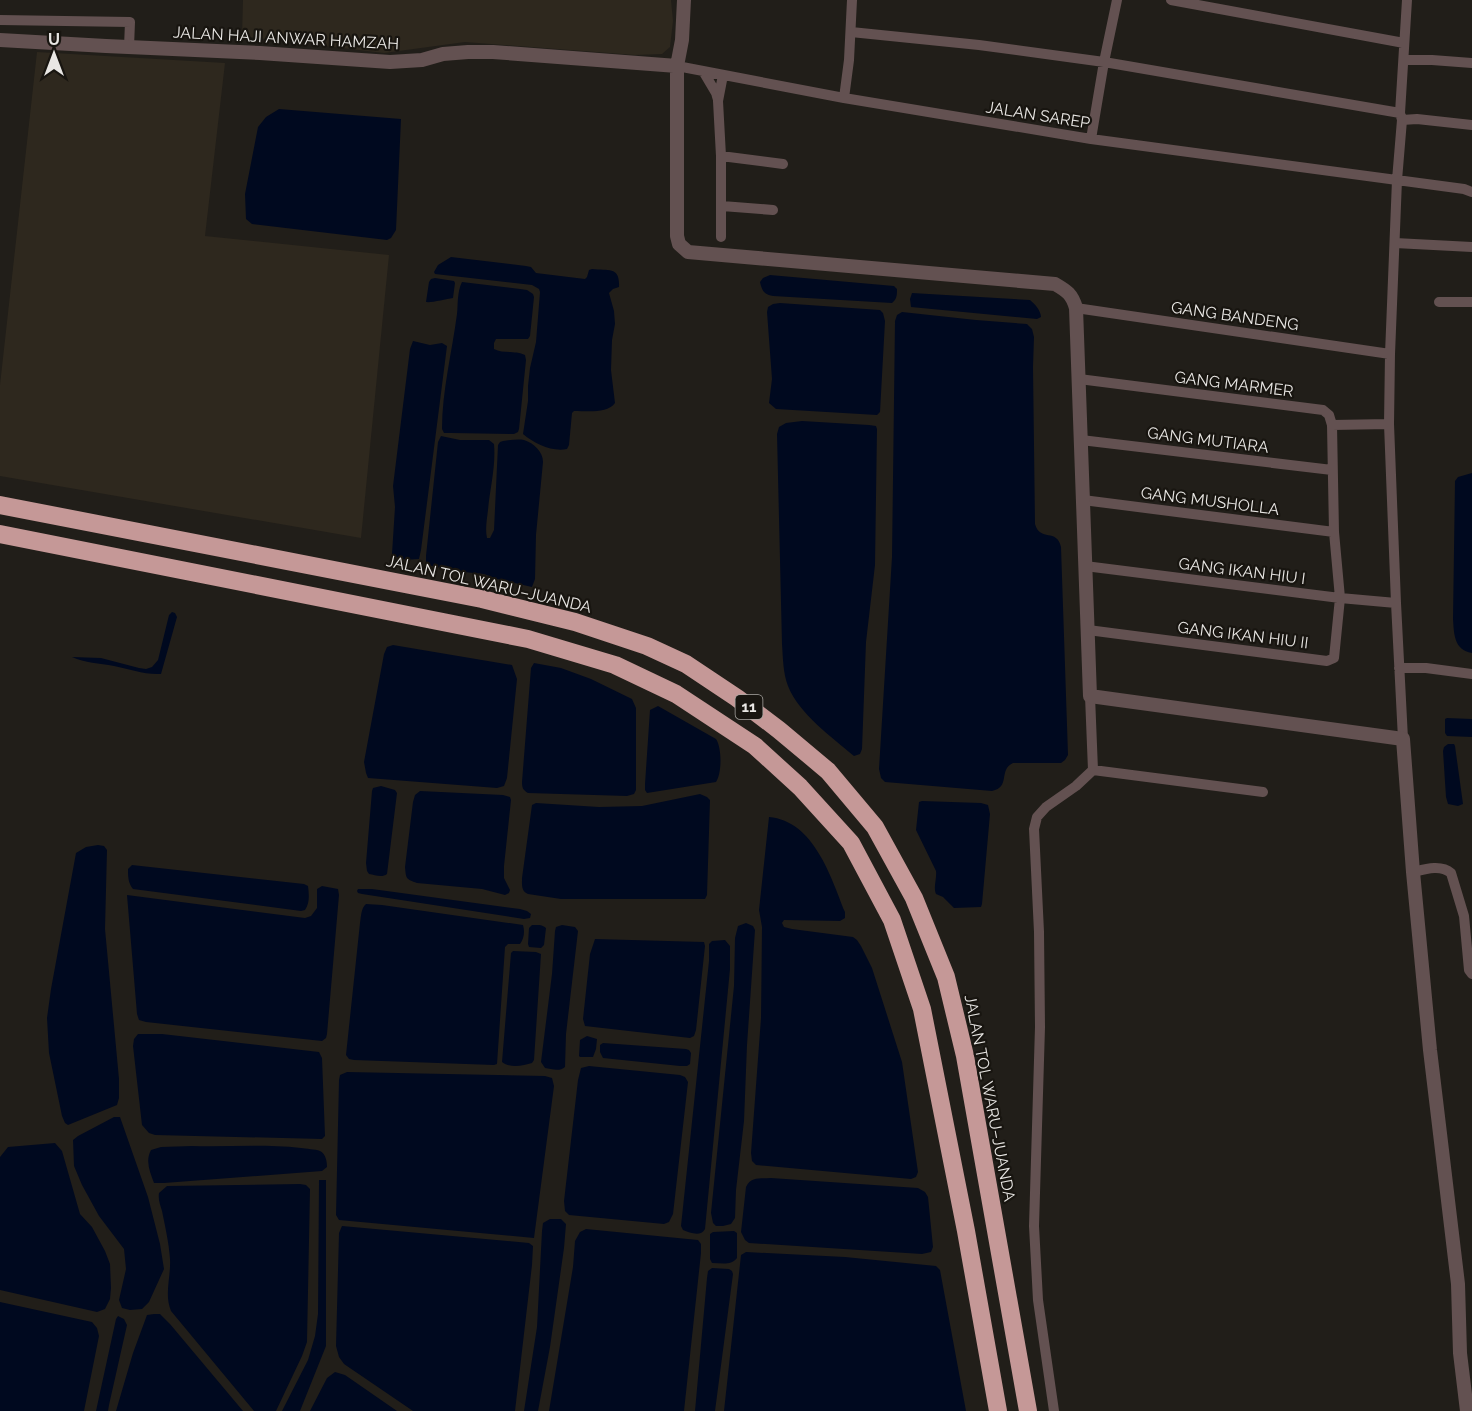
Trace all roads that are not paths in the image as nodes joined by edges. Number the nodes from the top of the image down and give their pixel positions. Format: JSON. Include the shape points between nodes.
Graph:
{"nodes":[{"id":1,"x":684,"y":0,"type":"edge"},
{"id":2,"x":852,"y":0,"type":"edge"},
{"id":3,"x":1117,"y":0,"type":"edge"},
{"id":4,"x":1171,"y":0,"type":"edge"},
{"id":5,"x":1407,"y":0,"type":"edge"},
{"id":6,"x":0,"y":20,"type":"edge"},
{"id":7,"x":851,"y":32,"type":"junction"},
{"id":8,"x":0,"y":40,"type":"edge"},
{"id":9,"x":1404,"y":43,"type":"junction"},
{"id":10,"x":129,"y":47,"type":"junction"},
{"id":11,"x":1409,"y":61,"type":"junction"},
{"id":12,"x":1104,"y":62,"type":"junction"},
{"id":13,"x":1472,"y":63,"type":"edge"},
{"id":14,"x":677,"y":66,"type":"junction"},
{"id":15,"x":705,"y":74,"type":"junction"},
{"id":16,"x":723,"y":75,"type":"junction"},
{"id":17,"x":717,"y":97,"type":"junction"},
{"id":18,"x":844,"y":98,"type":"junction"},
{"id":19,"x":1401,"y":117,"type":"junction"},
{"id":20,"x":1472,"y":125,"type":"edge"},
{"id":21,"x":1091,"y":139,"type":"junction"},
{"id":22,"x":721,"y":156,"type":"junction"},
{"id":23,"x":783,"y":164,"type":"dead end"},
{"id":24,"x":1402,"y":181,"type":"junction"},
{"id":25,"x":1472,"y":192,"type":"edge"},
{"id":26,"x":722,"y":206,"type":"junction"},
{"id":27,"x":773,"y":210,"type":"dead end"},
{"id":28,"x":721,"y":237,"type":"dead end"},
{"id":29,"x":1395,"y":243,"type":"junction"},
{"id":30,"x":1472,"y":247,"type":"edge"},
{"id":31,"x":1439,"y":302,"type":"dead end"},
{"id":32,"x":1472,"y":302,"type":"edge"},
{"id":33,"x":1076,"y":308,"type":"junction"},
{"id":34,"x":1390,"y":354,"type":"junction"},
{"id":35,"x":1079,"y":379,"type":"junction"},
{"id":36,"x":1389,"y":424,"type":"junction"},
{"id":37,"x":1335,"y":425,"type":"junction"},
{"id":38,"x":1081,"y":440,"type":"junction"},
{"id":39,"x":1332,"y":471,"type":"junction"},
{"id":40,"x":1083,"y":500,"type":"junction"},
{"id":41,"x":0,"y":505,"type":"edge"},
{"id":42,"x":1334,"y":532,"type":"junction"},
{"id":43,"x":0,"y":534,"type":"edge"},
{"id":44,"x":1085,"y":566,"type":"junction"},
{"id":45,"x":1340,"y":598,"type":"junction"},
{"id":46,"x":1396,"y":603,"type":"junction"},
{"id":47,"x":1088,"y":630,"type":"junction"},
{"id":48,"x":1399,"y":668,"type":"junction"},
{"id":49,"x":1472,"y":674,"type":"edge"},
{"id":50,"x":1090,"y":696,"type":"junction"},
{"id":51,"x":1403,"y":739,"type":"junction"},
{"id":52,"x":1093,"y":770,"type":"junction"},
{"id":53,"x":1263,"y":792,"type":"dead end"},
{"id":54,"x":1413,"y":872,"type":"junction"},
{"id":55,"x":1468,"y":916,"type":"edge"},
{"id":56,"x":1472,"y":974,"type":"edge"},
{"id":57,"x":1467,"y":1371,"type":"edge"},
{"id":58,"x":998,"y":1411,"type":"edge"},
{"id":59,"x":1028,"y":1411,"type":"edge"},
{"id":60,"x":1054,"y":1411,"type":"edge"},
{"id":61,"x":1467,"y":1411,"type":"edge"}],
"edges":[{"from":1,"to":14,"type":"street"},
{"from":2,"to":7,"type":"street"},
{"from":3,"to":12,"type":"street"},
{"from":4,"to":9,"type":"street"},
{"from":5,"to":9,"type":"street"},
{"from":6,"to":10,"type":"street","via":[[130,22]]},
{"from":7,"to":12,"type":"street"},
{"from":7,"to":18,"type":"street"},
{"from":8,"to":10,"type":"street","name":"JALAN HAJI ANWAR HAMZAH"},
{"from":9,"to":11,"type":"street"},
{"from":10,"to":14,"type":"street","name":"JALAN HAJI ANWAR HAMZAH","via":[[390,62],[493,52]]},
{"from":11,"to":13,"type":"street"},
{"from":11,"to":19,"type":"street"},
{"from":12,"to":19,"type":"street"},
{"from":12,"to":21,"type":"street"},
{"from":14,"to":15,"type":"street","name":"JALAN SAREP"},
{"from":14,"to":33,"type":"street","via":[[677,236],[688,252],[1054,284],[1065,290]]},
{"from":15,"to":16,"type":"street","name":"JALAN SAREP"},
{"from":15,"to":17,"type":"street"},
{"from":16,"to":17,"type":"street"},
{"from":16,"to":18,"type":"street","name":"JALAN SAREP"},
{"from":17,"to":22,"type":"street"},
{"from":18,"to":21,"type":"street","name":"JALAN SAREP"},
{"from":19,"to":20,"type":"street"},
{"from":19,"to":24,"type":"street"},
{"from":21,"to":24,"type":"street","name":"JALAN SAREP"},
{"from":22,"to":23,"type":"street"},
{"from":22,"to":26,"type":"street"},
{"from":24,"to":25,"type":"street","name":"JALAN SAREP"},
{"from":24,"to":29,"type":"street"},
{"from":26,"to":27,"type":"street"},
{"from":26,"to":28,"type":"street"},
{"from":29,"to":30,"type":"street"},
{"from":29,"to":34,"type":"street"},
{"from":31,"to":32,"type":"street"},
{"from":33,"to":34,"type":"street","name":"GANG BANDENG"},
{"from":33,"to":35,"type":"street"},
{"from":34,"to":36,"type":"street"},
{"from":35,"to":37,"type":"street","name":"GANG MARMER","via":[[1323,410]]},
{"from":35,"to":38,"type":"street"},
{"from":36,"to":37,"type":"street"},
{"from":36,"to":46,"type":"street"},
{"from":37,"to":39,"type":"street"},
{"from":38,"to":39,"type":"street","name":"GANG MUTIARA"},
{"from":38,"to":40,"type":"street"},
{"from":39,"to":42,"type":"street"},
{"from":40,"to":42,"type":"street","name":"GANG MUSHOLLA"},
{"from":40,"to":44,"type":"street"},
{"from":41,"to":59,"type":"highway","name":"JALAN TOL WARU–JUANDA","number":"11","via":[[482,599],[575,622],[647,646],[686,664],[737,698],[828,771],[875,826],[914,898],[946,977],[965,1056]]},
{"from":42,"to":45,"type":"street"},
{"from":43,"to":58,"type":"highway","number":"11","via":[[528,639],[615,665],[676,694],[755,746],[800,786],[851,843],[892,920],[922,1009]]},
{"from":44,"to":45,"type":"street","name":"GANG IKAN HIU I"},
{"from":44,"to":47,"type":"street"},
{"from":45,"to":46,"type":"street","name":"GANG IKAN HIU I"},
{"from":45,"to":47,"type":"street","name":"GANG IKAN HIU II","via":[[1334,658],[1327,661]]},
{"from":46,"to":48,"type":"street"},
{"from":47,"to":50,"type":"street"},
{"from":48,"to":49,"type":"street"},
{"from":48,"to":51,"type":"street"},
{"from":50,"to":51,"type":"street"},
{"from":50,"to":52,"type":"street"},
{"from":51,"to":54,"type":"street"},
{"from":52,"to":53,"type":"street"},
{"from":52,"to":60,"type":"street","via":[[1046,807],[1037,817],[1034,829],[1040,1015],[1034,1226],[1038,1300]]},
{"from":54,"to":55,"type":"street","via":[[1448,870]]},
{"from":54,"to":57,"type":"street","via":[[1458,1284],[1460,1353]]},
{"from":55,"to":56,"type":"street"},
{"from":57,"to":61,"type":"street"}]}
